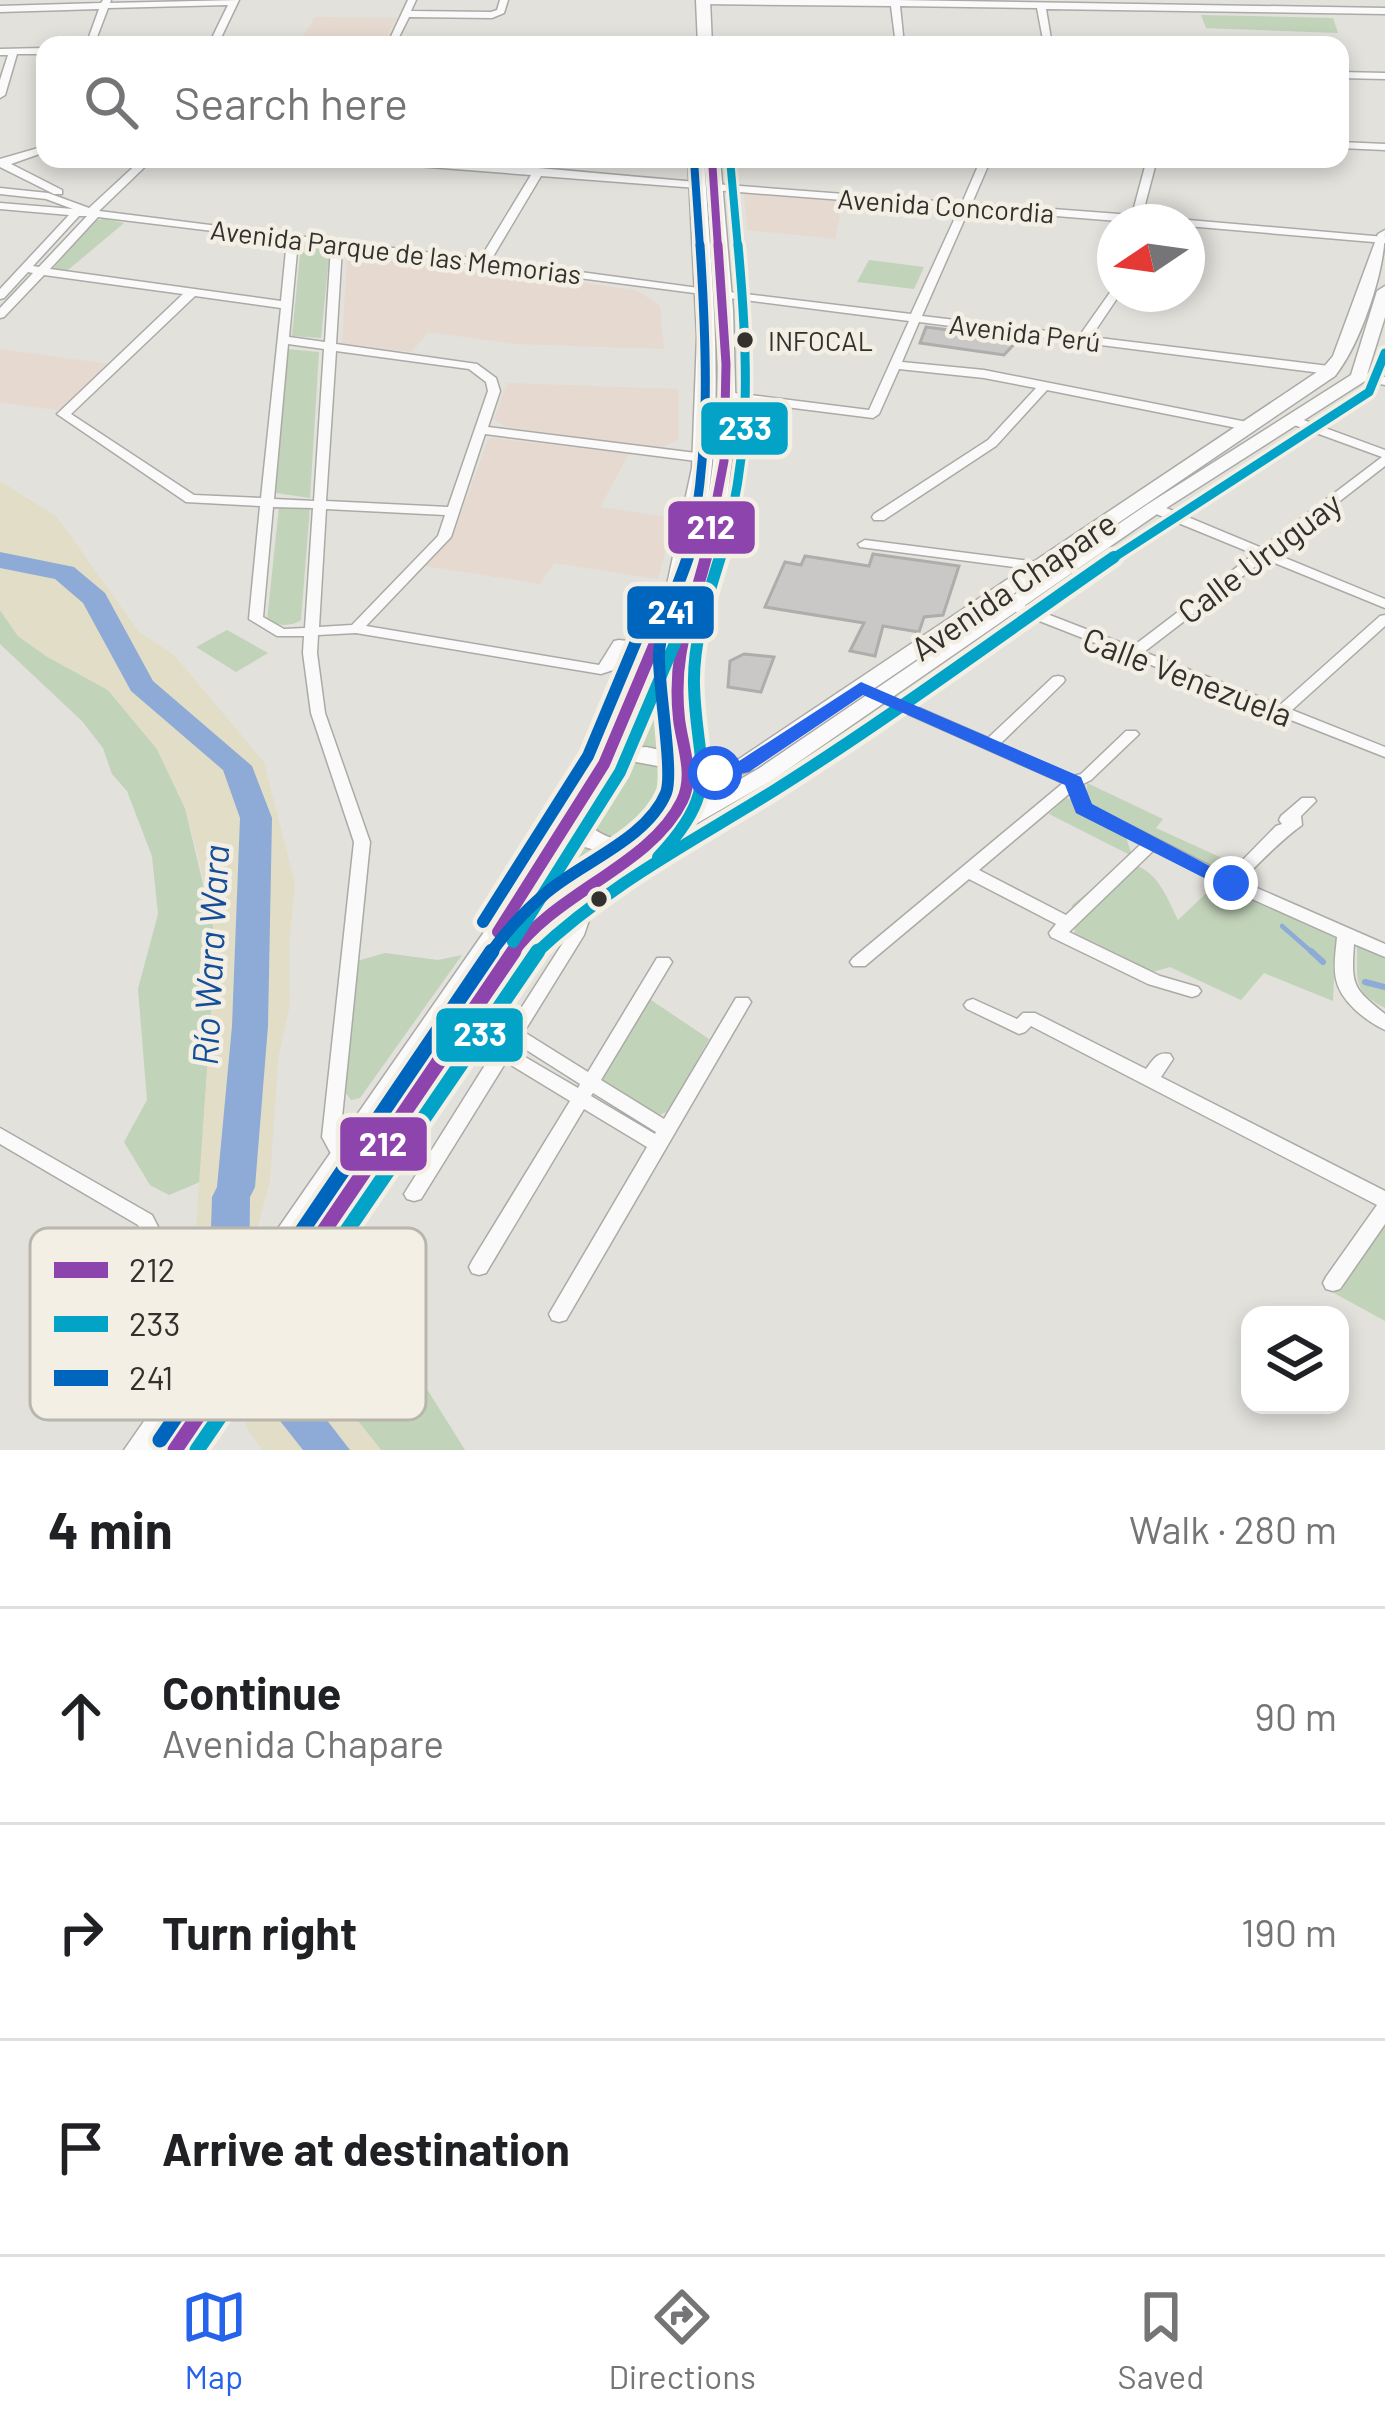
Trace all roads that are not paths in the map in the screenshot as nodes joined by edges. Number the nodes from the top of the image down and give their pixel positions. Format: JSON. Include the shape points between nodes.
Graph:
{"nodes":[{"id":1,"x":412,"y":0,"type":"edge"},
{"id":2,"x":504,"y":0,"type":"edge"},
{"id":3,"x":690,"y":0,"type":"edge"},
{"id":4,"x":234,"y":1,"type":"edge"},
{"id":5,"x":703,"y":1,"type":"edge"},
{"id":6,"x":106,"y":3,"type":"edge"},
{"id":7,"x":895,"y":3,"type":"junction"},
{"id":8,"x":0,"y":4,"type":"edge"},
{"id":9,"x":1043,"y":4,"type":"edge"},
{"id":10,"x":1166,"y":4,"type":"edge"},
{"id":11,"x":1263,"y":5,"type":"edge"},
{"id":12,"x":1385,"y":11,"type":"edge"},
{"id":13,"x":406,"y":14,"type":"junction"},
{"id":14,"x":93,"y":36,"type":"edge"},
{"id":15,"x":217,"y":36,"type":"edge"},
{"id":16,"x":396,"y":36,"type":"edge"},
{"id":17,"x":692,"y":36,"type":"edge"},
{"id":18,"x":705,"y":36,"type":"edge"},
{"id":19,"x":899,"y":36,"type":"edge"},
{"id":20,"x":1047,"y":36,"type":"edge"},
{"id":21,"x":36,"y":51,"type":"edge"},
{"id":22,"x":0,"y":52,"type":"edge"},
{"id":23,"x":13,"y":52,"type":"junction"},
{"id":24,"x":1349,"y":75,"type":"edge"},
{"id":25,"x":1385,"y":76,"type":"edge"},
{"id":26,"x":0,"y":95,"type":"edge"},
{"id":27,"x":1349,"y":145,"type":"edge"},
{"id":28,"x":1385,"y":147,"type":"edge"},
{"id":29,"x":36,"y":151,"type":"edge"},
{"id":30,"x":0,"y":163,"type":"edge"},
{"id":31,"x":139,"y":168,"type":"edge"},
{"id":32,"x":484,"y":168,"type":"edge"},
{"id":33,"x":699,"y":168,"type":"edge"},
{"id":34,"x":710,"y":168,"type":"edge"},
{"id":35,"x":982,"y":168,"type":"edge"},
{"id":36,"x":1150,"y":168,"type":"edge"},
{"id":37,"x":538,"y":172,"type":"junction"},
{"id":38,"x":706,"y":186,"type":"junction"},
{"id":39,"x":0,"y":190,"type":"edge"},
{"id":40,"x":56,"y":198,"type":"junction"},
{"id":41,"x":1140,"y":204,"type":"edge"},
{"id":42,"x":0,"y":206,"type":"edge"},
{"id":43,"x":966,"y":207,"type":"junction"},
{"id":44,"x":93,"y":213,"type":"junction"},
{"id":45,"x":76,"y":214,"type":"junction"},
{"id":46,"x":1097,"y":217,"type":"edge"},
{"id":47,"x":1205,"y":224,"type":"edge"},
{"id":48,"x":293,"y":237,"type":"junction"},
{"id":49,"x":1384,"y":238,"type":"edge"},
{"id":50,"x":337,"y":242,"type":"junction"},
{"id":51,"x":484,"y":262,"type":"junction"},
{"id":52,"x":28,"y":269,"type":"junction"},
{"id":53,"x":43,"y":271,"type":"junction"},
{"id":54,"x":1385,"y":291,"type":"edge"},
{"id":55,"x":192,"y":292,"type":"junction"},
{"id":56,"x":711,"y":292,"type":"junction"},
{"id":57,"x":0,"y":296,"type":"edge"},
{"id":58,"x":286,"y":305,"type":"junction"},
{"id":59,"x":1102,"y":312,"type":"edge"},
{"id":60,"x":0,"y":315,"type":"edge"},
{"id":61,"x":913,"y":317,"type":"junction"},
{"id":62,"x":281,"y":340,"type":"junction"},
{"id":63,"x":1083,"y":340,"type":"junction"},
{"id":64,"x":328,"y":346,"type":"junction"},
{"id":65,"x":893,"y":365,"type":"junction"},
{"id":66,"x":1345,"y":372,"type":"junction"},
{"id":67,"x":1385,"y":380,"type":"edge"},
{"id":68,"x":1044,"y":386,"type":"junction"},
{"id":69,"x":726,"y":396,"type":"junction"},
{"id":70,"x":1290,"y":419,"type":"junction"},
{"id":71,"x":1247,"y":426,"type":"junction"},
{"id":72,"x":479,"y":430,"type":"junction"},
{"id":73,"x":1385,"y":457,"type":"edge"},
{"id":74,"x":704,"y":458,"type":"junction"},
{"id":75,"x":270,"y":501,"type":"junction"},
{"id":76,"x":317,"y":502,"type":"junction"},
{"id":77,"x":1154,"y":508,"type":"junction"},
{"id":78,"x":453,"y":511,"type":"junction"},
{"id":79,"x":878,"y":517,"type":"dead end"},
{"id":80,"x":865,"y":544,"type":"dead end"},
{"id":81,"x":1264,"y":553,"type":"junction"},
{"id":82,"x":1039,"y":566,"type":"junction"},
{"id":83,"x":1002,"y":602,"type":"junction"},
{"id":84,"x":1385,"y":604,"type":"edge"},
{"id":85,"x":1385,"y":619,"type":"edge"},
{"id":86,"x":356,"y":629,"type":"junction"},
{"id":87,"x":311,"y":632,"type":"junction"},
{"id":88,"x":654,"y":648,"type":"junction"},
{"id":89,"x":1132,"y":654,"type":"junction"},
{"id":90,"x":1058,"y":680,"type":"dead end"},
{"id":91,"x":870,"y":692,"type":"junction"},
{"id":92,"x":1281,"y":712,"type":"junction"},
{"id":93,"x":1131,"y":734,"type":"dead end"},
{"id":94,"x":991,"y":744,"type":"junction"},
{"id":95,"x":1385,"y":752,"type":"edge"},
{"id":96,"x":604,"y":764,"type":"junction"},
{"id":97,"x":688,"y":768,"type":"junction"},
{"id":98,"x":756,"y":769,"type":"junction"},
{"id":99,"x":1074,"y":782,"type":"junction"},
{"id":100,"x":1308,"y":801,"type":"dead end"},
{"id":101,"x":577,"y":812,"type":"junction"},
{"id":102,"x":649,"y":841,"type":"junction"},
{"id":103,"x":1151,"y":844,"type":"junction"},
{"id":104,"x":967,"y":871,"type":"junction"},
{"id":105,"x":595,"y":880,"type":"junction"},
{"id":106,"x":1230,"y":882,"type":"junction"},
{"id":107,"x":1065,"y":922,"type":"junction"},
{"id":108,"x":1346,"y":933,"type":"junction"},
{"id":109,"x":1385,"y":951,"type":"edge"},
{"id":110,"x":663,"y":962,"type":"dead end"},
{"id":111,"x":859,"y":962,"type":"dead end"},
{"id":112,"x":1192,"y":991,"type":"dead end"},
{"id":113,"x":742,"y":1002,"type":"dead end"},
{"id":114,"x":973,"y":1005,"type":"dead end"},
{"id":115,"x":466,"y":1017,"type":"junction"},
{"id":116,"x":1385,"y":1024,"type":"edge"},
{"id":117,"x":514,"y":1034,"type":"junction"},
{"id":118,"x":502,"y":1052,"type":"junction"},
{"id":119,"x":1164,"y":1059,"type":"dead end"},
{"id":120,"x":1149,"y":1079,"type":"junction"},
{"id":121,"x":586,"y":1090,"type":"junction"},
{"id":122,"x":0,"y":1135,"type":"edge"},
{"id":123,"x":663,"y":1138,"type":"junction"},
{"id":124,"x":342,"y":1156,"type":"junction"},
{"id":125,"x":414,"y":1194,"type":"dead end"},
{"id":126,"x":1385,"y":1205,"type":"edge"},
{"id":127,"x":149,"y":1228,"type":"edge"},
{"id":128,"x":303,"y":1228,"type":"edge"},
{"id":129,"x":313,"y":1228,"type":"edge"},
{"id":130,"x":479,"y":1267,"type":"dead end"},
{"id":131,"x":1333,"y":1283,"type":"dead end"},
{"id":132,"x":559,"y":1314,"type":"dead end"},
{"id":133,"x":167,"y":1420,"type":"edge"},
{"id":134,"x":188,"y":1420,"type":"edge"},
{"id":135,"x":142,"y":1450,"type":"edge"},
{"id":136,"x":175,"y":1450,"type":"edge"}],
"edges":[{"from":1,"to":13,"type":"street"},
{"from":2,"to":13,"type":"street","via":[[492,15]]},
{"from":3,"to":17,"type":"highway"},
{"from":4,"to":6,"type":"street"},
{"from":4,"to":15,"type":"street"},
{"from":5,"to":7,"type":"street"},
{"from":5,"to":18,"type":"highway"},
{"from":6,"to":8,"type":"street"},
{"from":6,"to":14,"type":"street"},
{"from":7,"to":9,"type":"street"},
{"from":7,"to":19,"type":"street"},
{"from":9,"to":10,"type":"street"},
{"from":9,"to":20,"type":"street"},
{"from":10,"to":11,"type":"street"},
{"from":11,"to":12,"type":"street"},
{"from":13,"to":16,"type":"street"},
{"from":21,"to":23,"type":"street"},
{"from":22,"to":23,"type":"street"},
{"from":23,"to":26,"type":"street"},
{"from":24,"to":25,"type":"street"},
{"from":27,"to":28,"type":"street"},
{"from":29,"to":30,"type":"street"},
{"from":30,"to":40,"type":"street","via":[[60,193]]},
{"from":31,"to":44,"type":"street"},
{"from":32,"to":37,"type":"street","name":"Avenida Concordia"},
{"from":33,"to":38,"type":"highway"},
{"from":34,"to":38,"type":"highway"},
{"from":35,"to":43,"type":"street"},
{"from":36,"to":41,"type":"street"},
{"from":37,"to":38,"type":"street","name":"Avenida Concordia"},
{"from":37,"to":51,"type":"street"},
{"from":38,"to":43,"type":"street","name":"Avenida Concordia"},
{"from":38,"to":56,"type":"highway"},
{"from":39,"to":40,"type":"street"},
{"from":40,"to":44,"type":"street"},
{"from":42,"to":45,"type":"street"},
{"from":43,"to":46,"type":"street","name":"Avenida Concordia"},
{"from":43,"to":61,"type":"street"},
{"from":44,"to":45,"type":"street"},
{"from":44,"to":48,"type":"street","name":"Avenida Parque de las Memorias"},
{"from":44,"to":53,"type":"street"},
{"from":45,"to":52,"type":"street"},
{"from":47,"to":49,"type":"street","name":"Avenida Concordia"},
{"from":48,"to":50,"type":"street","name":"Avenida Parque de las Memorias"},
{"from":48,"to":58,"type":"street"},
{"from":49,"to":66,"type":"main road"},
{"from":50,"to":51,"type":"street","name":"Avenida Parque de las Memorias"},
{"from":50,"to":64,"type":"street"},
{"from":51,"to":56,"type":"street","name":"Avenida Parque de las Memorias"},
{"from":52,"to":53,"type":"street"},
{"from":52,"to":57,"type":"street"},
{"from":53,"to":55,"type":"street"},
{"from":53,"to":60,"type":"street"},
{"from":54,"to":66,"type":"main road"},
{"from":55,"to":58,"type":"street"},
{"from":55,"to":75,"type":"street","via":[[63,414],[191,499]]},
{"from":56,"to":61,"type":"street","name":"Avenida Perú"},
{"from":56,"to":69,"type":"highway"},
{"from":56,"to":74,"type":"highway"},
{"from":58,"to":62,"type":"street"},
{"from":59,"to":63,"type":"street"},
{"from":61,"to":63,"type":"street","name":"Avenida Perú"},
{"from":61,"to":65,"type":"street"},
{"from":62,"to":64,"type":"street"},
{"from":62,"to":75,"type":"street"},
{"from":63,"to":66,"type":"street","name":"Avenida Perú"},
{"from":64,"to":72,"type":"street","via":[[486,373],[494,391]]},
{"from":64,"to":76,"type":"street"},
{"from":65,"to":68,"type":"street"},
{"from":65,"to":69,"type":"street","via":[[873,414]]},
{"from":66,"to":67,"type":"street","name":"Avenida Perú"},
{"from":66,"to":70,"type":"main road","name":"Avenida Chapare"},
{"from":66,"to":71,"type":"main road","name":"Avenida Chapare"},
{"from":68,"to":71,"type":"street"},
{"from":68,"to":79,"type":"street","via":[[992,443]]},
{"from":69,"to":97,"type":"highway","via":[[716,512],[676,650]]},
{"from":70,"to":73,"type":"street"},
{"from":70,"to":77,"type":"main road","name":"Avenida Chapare"},
{"from":71,"to":82,"type":"main road","name":"Avenida Chapare"},
{"from":72,"to":74,"type":"street"},
{"from":72,"to":78,"type":"street"},
{"from":73,"to":81,"type":"street","name":"Calle Uruguay"},
{"from":74,"to":88,"type":"highway","via":[[689,546]]},
{"from":75,"to":76,"type":"street"},
{"from":75,"to":87,"type":"street","via":[[256,619],[282,633]]},
{"from":76,"to":78,"type":"street"},
{"from":76,"to":87,"type":"street"},
{"from":77,"to":81,"type":"street"},
{"from":77,"to":83,"type":"main road","name":"Avenida Chapare"},
{"from":78,"to":86,"type":"street","via":[[444,537]]},
{"from":80,"to":82,"type":"street"},
{"from":81,"to":84,"type":"street"},
{"from":81,"to":89,"type":"street","name":"Calle Uruguay"},
{"from":82,"to":83,"type":"main road","name":"Avenida Chapare"},
{"from":83,"to":89,"type":"street","name":"Calle Venezuela"},
{"from":83,"to":91,"type":"main road","name":"Avenida Chapare"},
{"from":85,"to":92,"type":"street"},
{"from":86,"to":87,"type":"street"},
{"from":86,"to":88,"type":"street","via":[[601,670],[619,644]]},
{"from":87,"to":124,"type":"street","via":[[314,697],[362,842],[331,1137]]},
{"from":88,"to":96,"type":"highway"},
{"from":89,"to":92,"type":"street","name":"Calle Venezuela"},
{"from":90,"to":94,"type":"street"},
{"from":91,"to":94,"type":"street"},
{"from":91,"to":98,"type":"main road","name":"Avenida Chapare"},
{"from":92,"to":95,"type":"street","name":"Calle Venezuela"},
{"from":93,"to":99,"type":"street"},
{"from":94,"to":99,"type":"street"},
{"from":96,"to":97,"type":"highway","via":[[647,754]]},
{"from":96,"to":101,"type":"highway"},
{"from":97,"to":98,"type":"main road","name":"Avenida Chapare"},
{"from":97,"to":102,"type":"highway","via":[[677,812]]},
{"from":98,"to":102,"type":"main road","name":"Avenida Chapare"},
{"from":99,"to":103,"type":"street","via":[[1083,808]]},
{"from":99,"to":104,"type":"street"},
{"from":100,"to":106,"type":"street"},
{"from":101,"to":102,"type":"highway","via":[[580,828],[599,844]]},
{"from":101,"to":124,"type":"highway"},
{"from":102,"to":105,"type":"highway"},
{"from":103,"to":106,"type":"street"},
{"from":103,"to":107,"type":"street"},
{"from":104,"to":107,"type":"street"},
{"from":104,"to":111,"type":"street"},
{"from":105,"to":115,"type":"highway","via":[[520,943]]},
{"from":105,"to":117,"type":"street","via":[[576,935]]},
{"from":106,"to":108,"type":"street"},
{"from":107,"to":112,"type":"street","via":[[1057,933]]},
{"from":108,"to":109,"type":"street"},
{"from":108,"to":116,"type":"street","via":[[1349,998]]},
{"from":110,"to":121,"type":"street"},
{"from":113,"to":123,"type":"street"},
{"from":114,"to":120,"type":"street","via":[[1019,1028],[1029,1017]]},
{"from":115,"to":117,"type":"street"},
{"from":115,"to":118,"type":"street"},
{"from":115,"to":129,"type":"highway"},
{"from":117,"to":118,"type":"street"},
{"from":117,"to":121,"type":"street"},
{"from":118,"to":121,"type":"street"},
{"from":118,"to":125,"type":"street"},
{"from":119,"to":120,"type":"street"},
{"from":120,"to":126,"type":"street"},
{"from":121,"to":123,"type":"street"},
{"from":121,"to":130,"type":"street"},
{"from":122,"to":127,"type":"street"},
{"from":123,"to":132,"type":"street"},
{"from":124,"to":128,"type":"highway"},
{"from":126,"to":131,"type":"street"},
{"from":133,"to":135,"type":"highway"},
{"from":134,"to":136,"type":"highway"}]}
